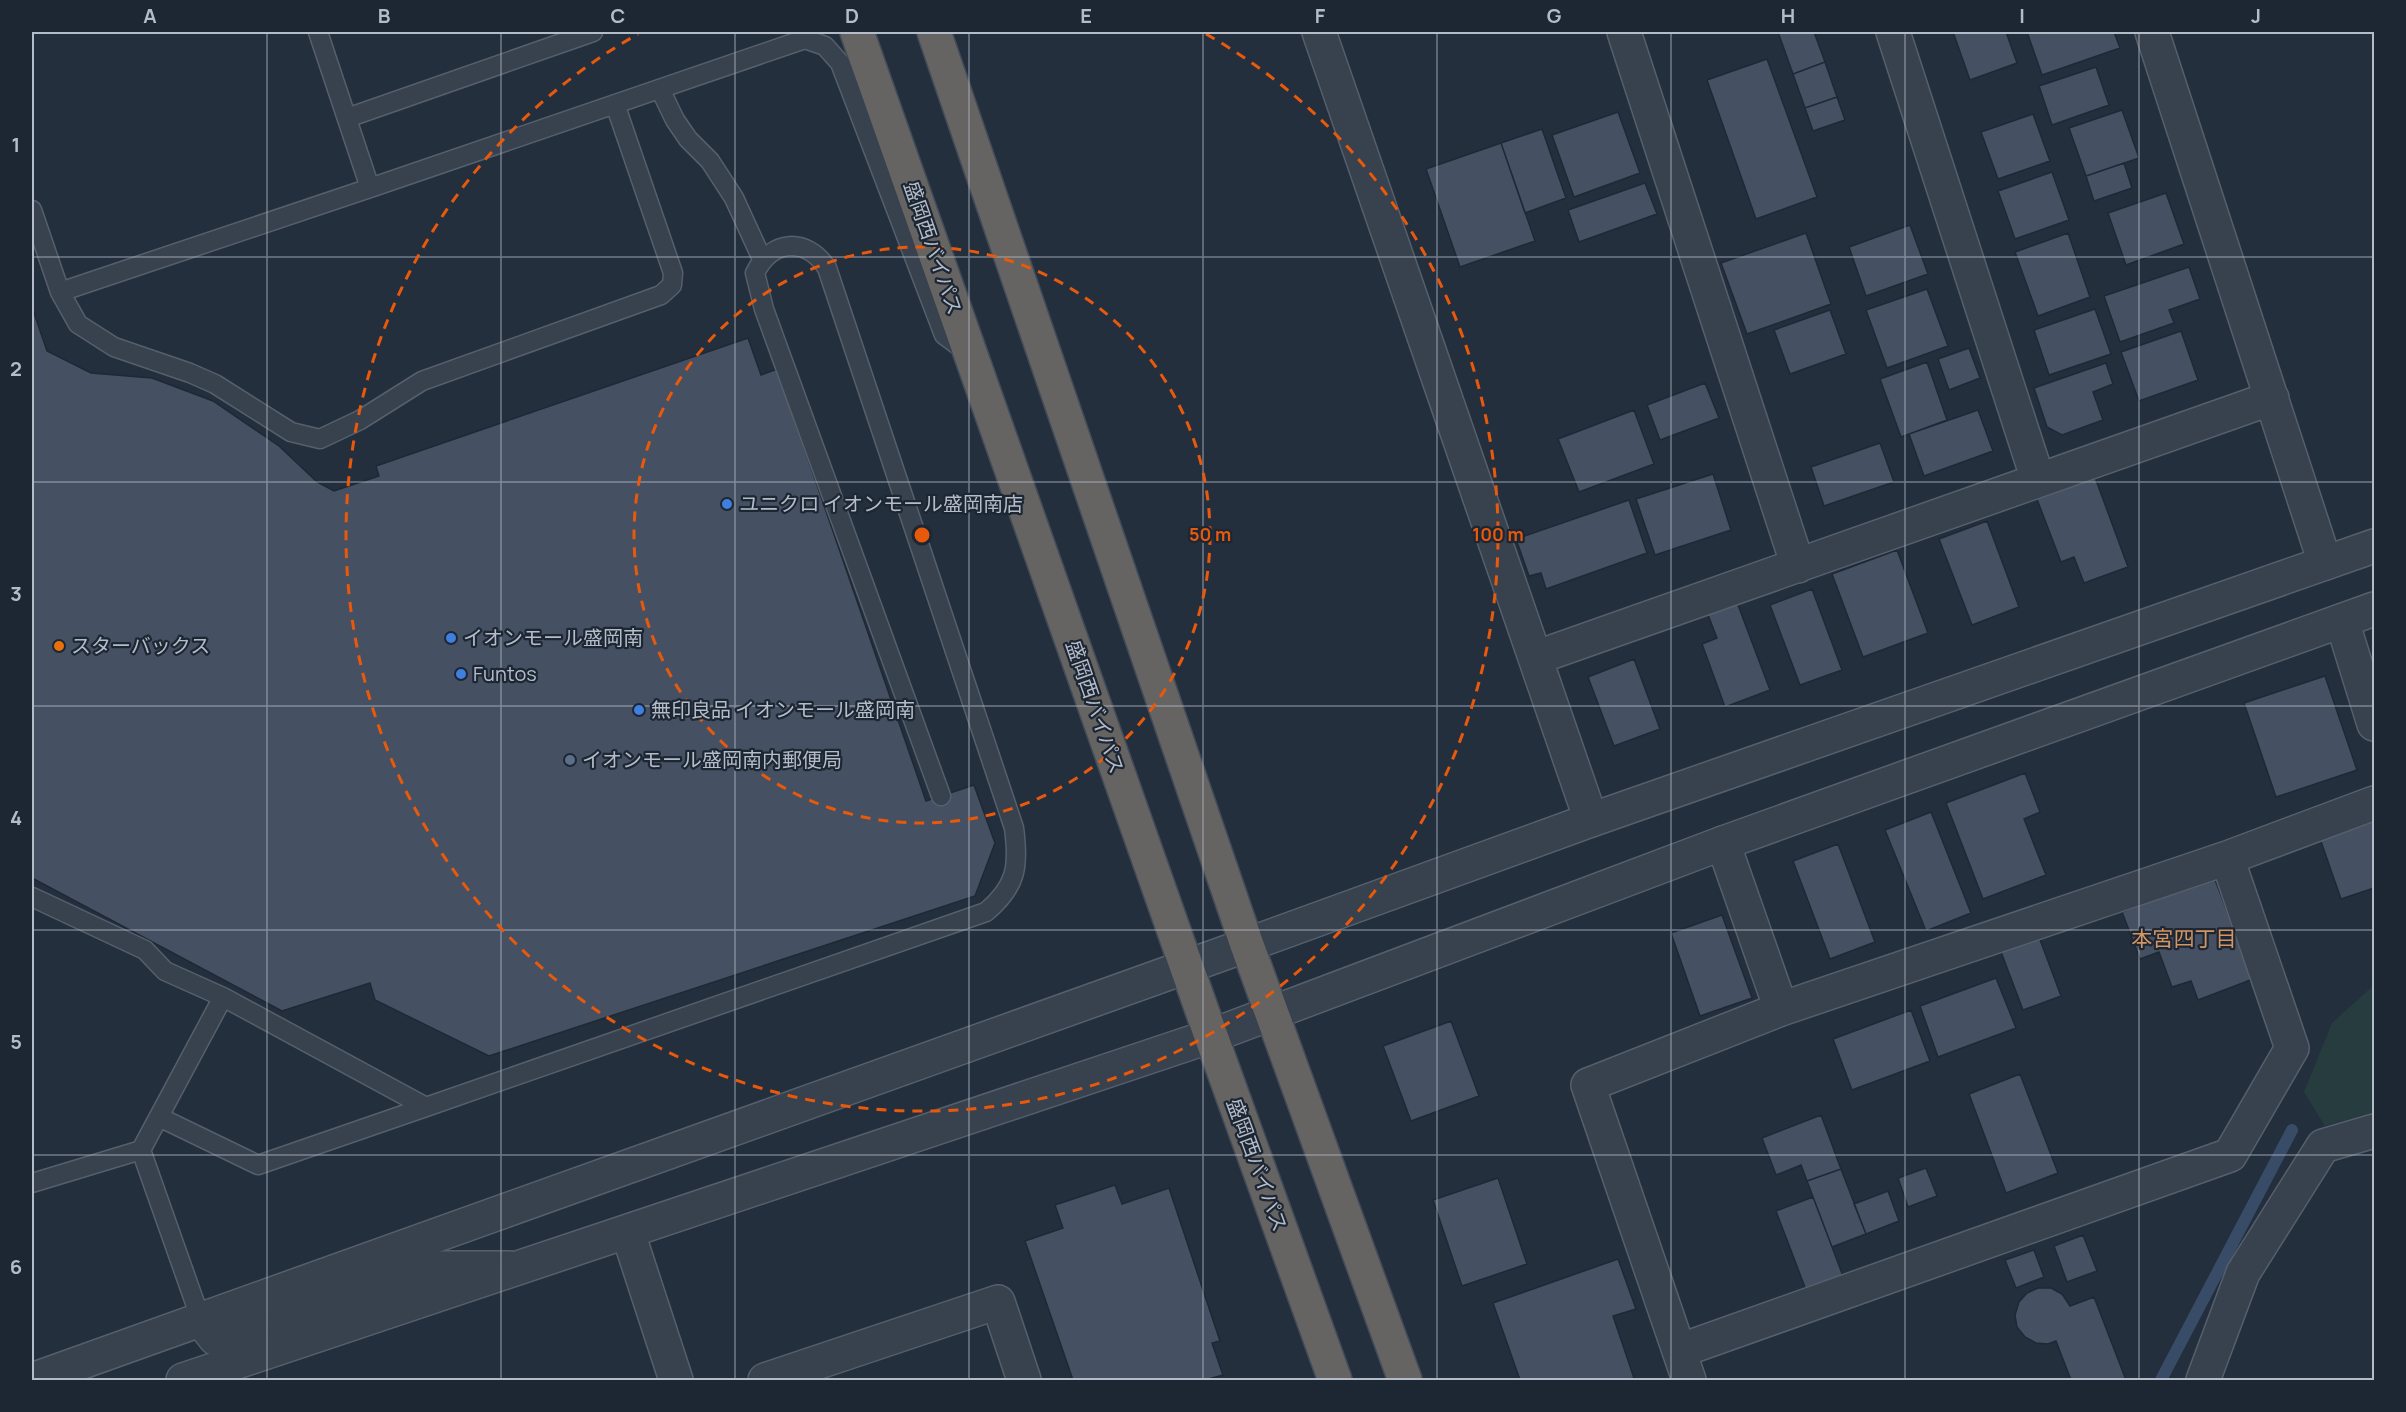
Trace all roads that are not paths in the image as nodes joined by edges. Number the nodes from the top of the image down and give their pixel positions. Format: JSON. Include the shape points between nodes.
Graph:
{"nodes":[{"id":1,"x":318,"y":32,"type":"edge"},
{"id":2,"x":593,"y":32,"type":"edge"},
{"id":3,"x":857,"y":32,"type":"edge"},
{"id":4,"x":934,"y":32,"type":"edge"},
{"id":5,"x":1319,"y":32,"type":"edge"},
{"id":6,"x":1624,"y":32,"type":"edge"},
{"id":7,"x":1893,"y":32,"type":"edge"},
{"id":8,"x":2152,"y":32,"type":"edge"},
{"id":9,"x":660,"y":88,"type":"junction"},
{"id":10,"x":615,"y":104,"type":"junction"},
{"id":11,"x":347,"y":118,"type":"junction"},
{"id":12,"x":370,"y":188,"type":"junction"},
{"id":13,"x":32,"y":210,"type":"edge"},
{"id":14,"x":762,"y":259,"type":"junction"},
{"id":15,"x":60,"y":292,"type":"junction"},
{"id":16,"x":971,"y":355,"type":"junction"},
{"id":17,"x":2272,"y":398,"type":"junction"},
{"id":18,"x":2038,"y":480,"type":"junction"},
{"id":19,"x":2374,"y":546,"type":"edge"},
{"id":20,"x":2325,"y":563,"type":"junction"},
{"id":21,"x":1798,"y":566,"type":"junction"},
{"id":22,"x":2374,"y":609,"type":"edge"},
{"id":23,"x":2342,"y":621,"type":"junction"},
{"id":24,"x":1535,"y":658,"type":"junction"},
{"id":25,"x":2374,"y":724,"type":"edge"},
{"id":26,"x":941,"y":796,"type":"dead end"},
{"id":27,"x":2374,"y":803,"type":"edge"},
{"id":28,"x":1591,"y":820,"type":"junction"},
{"id":29,"x":1723,"y":843,"type":"junction"},
{"id":30,"x":2227,"y":858,"type":"junction"},
{"id":31,"x":32,"y":897,"type":"edge"},
{"id":32,"x":1247,"y":945,"type":"junction"},
{"id":33,"x":1186,"y":967,"type":"junction"},
{"id":34,"x":223,"y":997,"type":"junction"},
{"id":35,"x":1781,"y":1009,"type":"junction"},
{"id":36,"x":1272,"y":1013,"type":"junction"},
{"id":37,"x":1210,"y":1036,"type":"junction"},
{"id":38,"x":426,"y":1107,"type":"junction"},
{"id":39,"x":159,"y":1117,"type":"junction"},
{"id":40,"x":2374,"y":1131,"type":"edge"},
{"id":41,"x":141,"y":1150,"type":"junction"},
{"id":42,"x":32,"y":1183,"type":"edge"},
{"id":43,"x":628,"y":1233,"type":"junction"},
{"id":44,"x":523,"y":1268,"type":"junction"},
{"id":45,"x":201,"y":1320,"type":"junction"},
{"id":46,"x":1684,"y":1366,"type":"edge"},
{"id":47,"x":32,"y":1380,"type":"edge"},
{"id":48,"x":183,"y":1380,"type":"edge"},
{"id":49,"x":676,"y":1380,"type":"edge"},
{"id":50,"x":765,"y":1380,"type":"edge"},
{"id":51,"x":1024,"y":1380,"type":"edge"},
{"id":52,"x":1335,"y":1380,"type":"edge"},
{"id":53,"x":1405,"y":1380,"type":"edge"},
{"id":54,"x":2203,"y":1380,"type":"edge"}],
"edges":[{"from":1,"to":11,"type":"lane"},
{"from":2,"to":11,"type":"lane"},
{"from":3,"to":16,"type":"highway","name":"盛岡西バイパス"},
{"from":4,"to":32,"type":"highway"},
{"from":5,"to":24,"type":"street"},
{"from":6,"to":21,"type":"street"},
{"from":7,"to":18,"type":"street"},
{"from":8,"to":17,"type":"street"},
{"from":9,"to":10,"type":"lane"},
{"from":9,"to":14,"type":"lane","via":[[675,120],[710,161],[734,198]]},
{"from":9,"to":16,"type":"lane","via":[[804,39],[825,46],[840,63],[944,335]]},
{"from":10,"to":12,"type":"lane"},
{"from":10,"to":15,"type":"lane","via":[[674,273],[672,285],[661,295],[422,381],[360,420],[320,439],[291,432],[215,384],[114,347],[78,324]]},
{"from":11,"to":12,"type":"lane"},
{"from":12,"to":15,"type":"lane"},
{"from":13,"to":15,"type":"lane"},
{"from":14,"to":26,"type":"lane","via":[[754,273],[764,309]]},
{"from":14,"to":38,"type":"lane","via":[[789,246],[803,246],[818,255],[827,268],[1014,828],[1018,856],[1013,878],[1000,900],[986,912]]},
{"from":16,"to":33,"type":"highway","name":"盛岡西バイパス"},
{"from":17,"to":18,"type":"street"},
{"from":17,"to":20,"type":"street"},
{"from":18,"to":21,"type":"street"},
{"from":19,"to":20,"type":"street"},
{"from":20,"to":28,"type":"street"},
{"from":21,"to":24,"type":"street"},
{"from":22,"to":23,"type":"street"},
{"from":23,"to":25,"type":"street"},
{"from":23,"to":29,"type":"street"},
{"from":24,"to":28,"type":"street"},
{"from":27,"to":30,"type":"street"},
{"from":28,"to":32,"type":"street"},
{"from":29,"to":35,"type":"street"},
{"from":29,"to":36,"type":"street"},
{"from":30,"to":35,"type":"street"},
{"from":30,"to":46,"type":"street","via":[[2292,1048],[2230,1155]]},
{"from":31,"to":34,"type":"lane","via":[[145,950],[165,971]]},
{"from":32,"to":33,"type":"street"},
{"from":32,"to":36,"type":"highway"},
{"from":33,"to":37,"type":"highway","name":"盛岡西バイパス"},
{"from":33,"to":45,"type":"street"},
{"from":34,"to":38,"type":"lane"},
{"from":34,"to":39,"type":"lane"},
{"from":35,"to":46,"type":"street","via":[[1588,1085]]},
{"from":36,"to":37,"type":"street"},
{"from":36,"to":53,"type":"highway"},
{"from":37,"to":43,"type":"street"},
{"from":37,"to":52,"type":"highway","name":"盛岡西バイパス"},
{"from":38,"to":39,"type":"lane","via":[[258,1165]]},
{"from":39,"to":41,"type":"lane"},
{"from":40,"to":54,"type":"street","via":[[2323,1146],[2243,1273]]},
{"from":41,"to":42,"type":"lane"},
{"from":41,"to":45,"type":"lane"},
{"from":43,"to":44,"type":"street"},
{"from":43,"to":49,"type":"street"},
{"from":44,"to":45,"type":"street","via":[[417,1268],[235,1335],[215,1338]]},
{"from":44,"to":48,"type":"street"},
{"from":45,"to":47,"type":"street"},
{"from":50,"to":51,"type":"street","via":[[998,1302]]}]}
